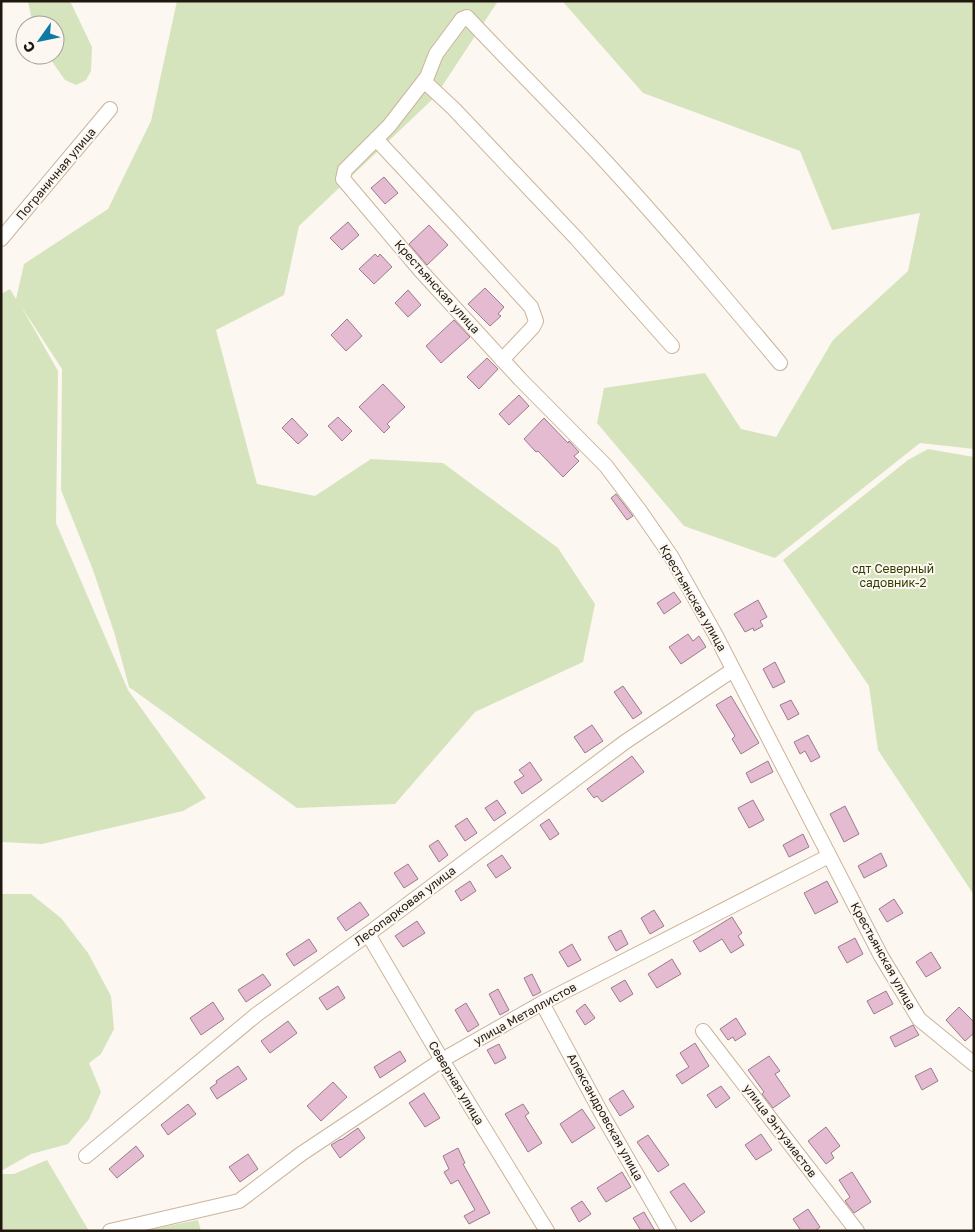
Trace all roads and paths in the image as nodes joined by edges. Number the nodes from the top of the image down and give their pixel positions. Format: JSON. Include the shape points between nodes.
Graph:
{"nodes":[{"id":1,"x":424,"y":81,"type":"junction"},
{"id":2,"x":110,"y":109,"type":"dead end"},
{"id":3,"x":376,"y":139,"type":"junction"},
{"id":4,"x":1,"y":239,"type":"edge"},
{"id":5,"x":672,"y":346,"type":"dead end"},
{"id":6,"x":502,"y":360,"type":"junction"},
{"id":7,"x":780,"y":363,"type":"dead end"},
{"id":8,"x":733,"y":670,"type":"junction"},
{"id":9,"x":829,"y":856,"type":"junction"},
{"id":10,"x":368,"y":934,"type":"junction"},
{"id":11,"x":542,"y":1003,"type":"junction"},
{"id":12,"x":703,"y":1031,"type":"dead end"},
{"id":13,"x":442,"y":1060,"type":"junction"},
{"id":14,"x":974,"y":1064,"type":"edge"},
{"id":15,"x":86,"y":1156,"type":"dead end"},
{"id":16,"x":110,"y":1231,"type":"edge"},
{"id":17,"x":547,"y":1231,"type":"edge"},
{"id":18,"x":669,"y":1231,"type":"edge"},
{"id":19,"x":857,"y":1231,"type":"edge"}],
"edges":[{"from":1,"to":3,"type":"street"},
{"from":1,"to":5,"type":"street","via":[[576,238]]},
{"from":1,"to":7,"type":"street","via":[[436,54],[462,19],[467,17],[606,162]]},
{"from":2,"to":4,"type":"street","name":"Пограничная улица"},
{"from":3,"to":6,"type":"street","name":"Крестьянская улица","via":[[345,170],[343,179]]},
{"from":3,"to":6,"type":"street","via":[[531,308],[536,321],[533,327]]},
{"from":6,"to":8,"type":"street","name":"Крестьянская улица","via":[[606,466],[640,511],[671,556]]},
{"from":8,"to":9,"type":"street","name":"Крестьянская улица"},
{"from":8,"to":10,"type":"street","name":"Лесопарковая улица","via":[[625,742]]},
{"from":9,"to":11,"type":"street","name":"улица Металлистов"},
{"from":9,"to":14,"type":"street","name":"Крестьянская улица","via":[[918,1019]]},
{"from":10,"to":13,"type":"street","name":"Северная улица"},
{"from":10,"to":15,"type":"street","name":"Лесопарковая улица","via":[[256,1015]]},
{"from":11,"to":13,"type":"street","name":"улица Металлистов"},
{"from":11,"to":18,"type":"street","name":"Александровская улица","via":[[602,1116]]},
{"from":12,"to":19,"type":"street","name":"улица Энтузиастов"},
{"from":13,"to":16,"type":"street","name":"улица Металлистов","via":[[302,1154],[239,1201]]},
{"from":13,"to":17,"type":"street","name":"Северная улица"}]}
